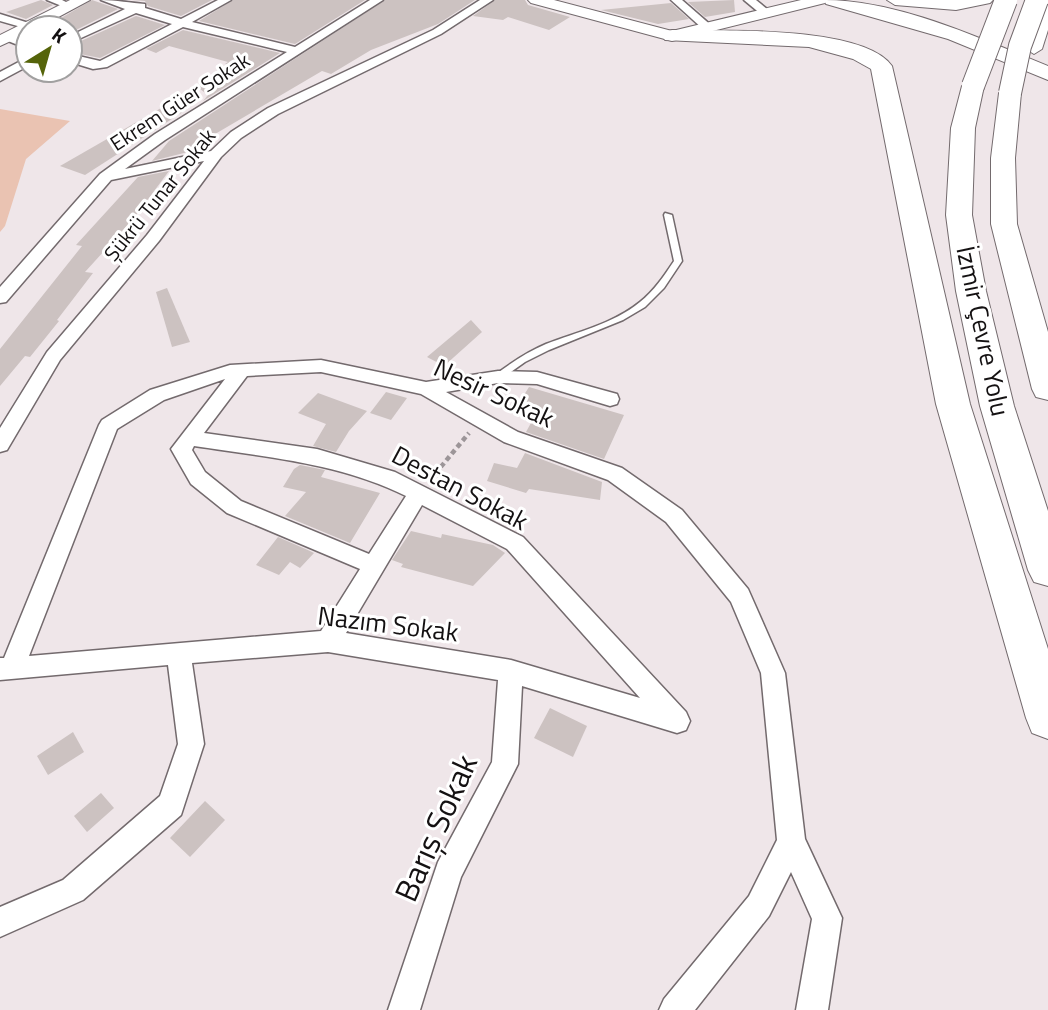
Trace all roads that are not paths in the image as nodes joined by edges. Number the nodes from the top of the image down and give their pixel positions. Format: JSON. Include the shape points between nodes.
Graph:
{"nodes":[{"id":1,"x":52,"y":0,"type":"edge"},
{"id":2,"x":106,"y":0,"type":"edge"},
{"id":3,"x":153,"y":0,"type":"edge"},
{"id":4,"x":226,"y":0,"type":"edge"},
{"id":5,"x":378,"y":0,"type":"edge"},
{"id":6,"x":488,"y":0,"type":"edge"},
{"id":7,"x":536,"y":0,"type":"edge"},
{"id":8,"x":676,"y":0,"type":"edge"},
{"id":9,"x":749,"y":0,"type":"edge"},
{"id":10,"x":820,"y":0,"type":"edge"},
{"id":11,"x":833,"y":0,"type":"edge"},
{"id":12,"x":895,"y":0,"type":"edge"},
{"id":13,"x":985,"y":0,"type":"edge"},
{"id":14,"x":1006,"y":0,"type":"edge"},
{"id":15,"x":1037,"y":0,"type":"edge"},
{"id":16,"x":1048,"y":2,"type":"edge"},
{"id":17,"x":75,"y":3,"type":"edge"},
{"id":18,"x":135,"y":9,"type":"junction"},
{"id":19,"x":766,"y":13,"type":"junction"},
{"id":20,"x":53,"y":14,"type":"edge"},
{"id":21,"x":184,"y":22,"type":"junction"},
{"id":22,"x":1045,"y":25,"type":"edge"},
{"id":23,"x":707,"y":27,"type":"junction"},
{"id":24,"x":84,"y":33,"type":"edge"},
{"id":25,"x":672,"y":36,"type":"junction"},
{"id":26,"x":1034,"y":49,"type":"joint"},
{"id":27,"x":298,"y":51,"type":"junction"},
{"id":28,"x":84,"y":62,"type":"edge"},
{"id":29,"x":1048,"y":72,"type":"edge"},
{"id":30,"x":216,"y":154,"type":"junction"},
{"id":31,"x":105,"y":177,"type":"junction"},
{"id":32,"x":668,"y":215,"type":"dead end"},
{"id":33,"x":0,"y":298,"type":"edge"},
{"id":34,"x":242,"y":370,"type":"junction"},
{"id":35,"x":498,"y":377,"type":"junction"},
{"id":36,"x":426,"y":389,"type":"junction"},
{"id":37,"x":1048,"y":389,"type":"edge"},
{"id":38,"x":610,"y":399,"type":"dead end"},
{"id":39,"x":189,"y":438,"type":"junction"},
{"id":40,"x":0,"y":445,"type":"edge"},
{"id":41,"x":418,"y":494,"type":"junction"},
{"id":42,"x":375,"y":566,"type":"junction"},
{"id":43,"x":1048,"y":570,"type":"edge"},
{"id":44,"x":328,"y":641,"type":"junction"},
{"id":45,"x":179,"y":654,"type":"junction"},
{"id":46,"x":6,"y":668,"type":"edge"},
{"id":47,"x":511,"y":671,"type":"junction"},
{"id":48,"x":1048,"y":718,"type":"edge"},
{"id":49,"x":677,"y":721,"type":"joint"},
{"id":50,"x":790,"y":841,"type":"junction"},
{"id":51,"x":0,"y":922,"type":"edge"},
{"id":52,"x":404,"y":1010,"type":"edge"},
{"id":53,"x":676,"y":1010,"type":"edge"},
{"id":54,"x":812,"y":1010,"type":"edge"}],
"edges":[{"from":1,"to":17,"type":"street"},
{"from":2,"to":18,"type":"street"},
{"from":3,"to":18,"type":"street"},
{"from":4,"to":21,"type":"street"},
{"from":5,"to":27,"type":"street","name":"Ekrem Güer Sokak"},
{"from":6,"to":30,"type":"street","name":"Şükrü Tunar Sokak","via":[[437,32],[272,111]]},
{"from":7,"to":25,"type":"main road"},
{"from":8,"to":23,"type":"street"},
{"from":9,"to":19,"type":"street"},
{"from":10,"to":19,"type":"main road"},
{"from":11,"to":29,"type":"highway","via":[[955,35]]},
{"from":12,"to":13,"type":"main road","via":[[956,5]]},
{"from":14,"to":43,"type":"highway","name":"İzmir Çevre Yolu","bridge":true,"via":[[973,86],[963,128],[959,215],[997,405]]},
{"from":15,"to":16,"type":"street"},
{"from":15,"to":37,"type":"highway","name":"İzmir Çevre Yolu","bridge":true,"via":[[1020,46],[1010,93],[1003,159],[1004,224]]},
{"from":16,"to":22,"type":"main road"},
{"from":17,"to":20,"type":"main road"},
{"from":18,"to":21,"type":"street"},
{"from":18,"to":24,"type":"street"},
{"from":19,"to":23,"type":"main road"},
{"from":21,"to":27,"type":"street"},
{"from":21,"to":28,"type":"street","via":[[103,64]]},
{"from":22,"to":26,"type":"main road"},
{"from":23,"to":25,"type":"main road"},
{"from":25,"to":48,"type":"highway","via":[[819,43],[857,52],[881,66],[953,404]]},
{"from":26,"to":29,"type":"highway"},
{"from":27,"to":31,"type":"street","name":"Ekrem Güer Sokak"},
{"from":30,"to":31,"type":"street"},
{"from":30,"to":40,"type":"street","name":"Şükrü Tunar Sokak","via":[[153,238],[52,356]]},
{"from":31,"to":33,"type":"street","name":"Ekrem Güer Sokak"},
{"from":32,"to":35,"type":"lane","via":[[678,261],[653,298],[631,316],[518,359]]},
{"from":34,"to":36,"type":"street","name":"Nesir Sokak","via":[[321,366]]},
{"from":34,"to":39,"type":"street"},
{"from":34,"to":46,"type":"street","name":"Nesir Sokak","via":[[230,370],[157,396],[109,425]]},
{"from":35,"to":36,"type":"street"},
{"from":35,"to":38,"type":"street","via":[[537,378]]},
{"from":36,"to":50,"type":"street","name":"Nesir Sokak","via":[[511,437],[615,474],[674,516],[740,596],[773,673]]},
{"from":39,"to":41,"type":"street","name":"Destan Sokak","via":[[317,457],[388,478]]},
{"from":39,"to":42,"type":"street","via":[[181,449],[198,478],[234,507]]},
{"from":41,"to":42,"type":"street"},
{"from":41,"to":49,"type":"street","name":"Destan Sokak","via":[[515,543]]},
{"from":42,"to":44,"type":"street"},
{"from":44,"to":45,"type":"street","name":"Nazım Sokak"},
{"from":44,"to":47,"type":"street","name":"Nazım Sokak"},
{"from":45,"to":46,"type":"street","name":"Nazım Sokak"},
{"from":45,"to":51,"type":"street","via":[[191,744],[172,805],[73,890]]},
{"from":47,"to":49,"type":"street","name":"Nazım Sokak"},
{"from":47,"to":52,"type":"street","name":"Barış Sokak","via":[[505,764],[448,872]]},
{"from":50,"to":53,"type":"street","via":[[759,906]]},
{"from":50,"to":54,"type":"street","via":[[827,918]]}]}
